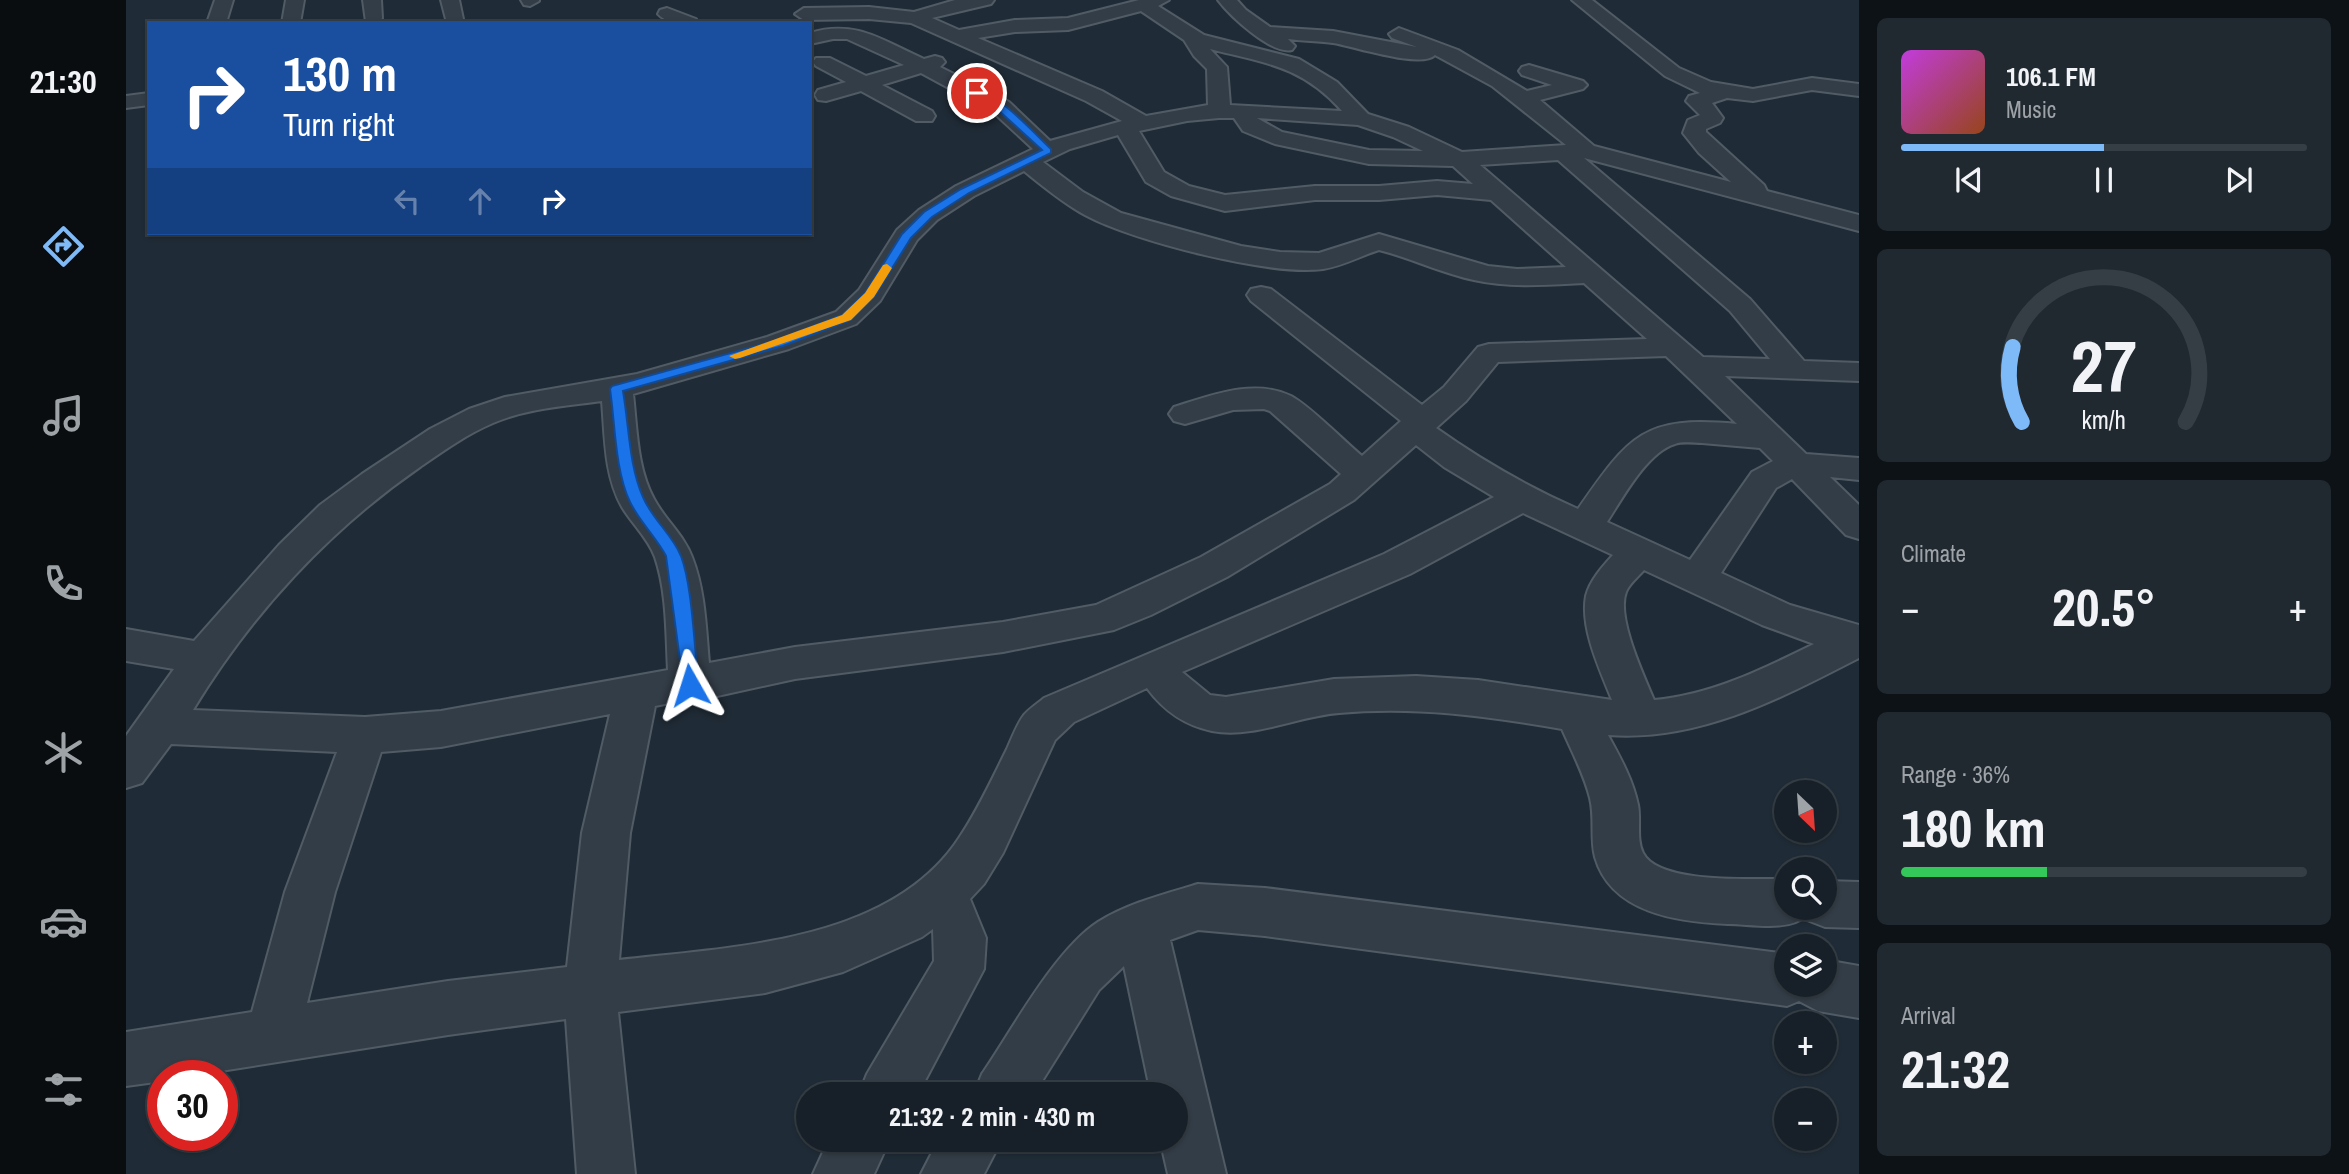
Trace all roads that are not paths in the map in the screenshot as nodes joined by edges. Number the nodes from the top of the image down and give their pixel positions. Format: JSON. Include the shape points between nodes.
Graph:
{"nodes":[{"id":1,"x":224,"y":0,"type":"edge"},
{"id":2,"x":295,"y":0,"type":"edge"},
{"id":3,"x":450,"y":0,"type":"edge"},
{"id":4,"x":985,"y":0,"type":"edge"},
{"id":5,"x":1227,"y":0,"type":"edge"},
{"id":6,"x":1581,"y":0,"type":"edge"},
{"id":7,"x":1152,"y":3,"type":"edge"},
{"id":8,"x":667,"y":14,"type":"dead end"},
{"id":9,"x":804,"y":14,"type":"dead end"},
{"id":10,"x":1096,"y":17,"type":"junction"},
{"id":11,"x":454,"y":19,"type":"dead end"},
{"id":12,"x":920,"y":20,"type":"junction"},
{"id":13,"x":217,"y":21,"type":"edge"},
{"id":14,"x":291,"y":21,"type":"edge"},
{"id":15,"x":684,"y":21,"type":"edge"},
{"id":16,"x":1152,"y":31,"type":"dead end"},
{"id":17,"x":1266,"y":32,"type":"junction"},
{"id":18,"x":1185,"y":33,"type":"junction"},
{"id":19,"x":957,"y":36,"type":"junction"},
{"id":20,"x":812,"y":38,"type":"edge"},
{"id":21,"x":984,"y":47,"type":"junction"},
{"id":22,"x":1378,"y":47,"type":"junction"},
{"id":23,"x":1035,"y":49,"type":"dead end"},
{"id":24,"x":1455,"y":55,"type":"junction"},
{"id":25,"x":1006,"y":57,"type":"junction"},
{"id":26,"x":822,"y":62,"type":"dead end"},
{"id":27,"x":1289,"y":62,"type":"junction"},
{"id":28,"x":923,"y":66,"type":"junction"},
{"id":29,"x":1529,"y":71,"type":"dead end"},
{"id":30,"x":864,"y":84,"type":"junction"},
{"id":31,"x":1859,"y":90,"type":"edge"},
{"id":32,"x":1723,"y":92,"type":"junction"},
{"id":33,"x":826,"y":96,"type":"dead end"},
{"id":34,"x":1524,"y":98,"type":"junction"},
{"id":35,"x":147,"y":99,"type":"edge"},
{"id":36,"x":126,"y":102,"type":"edge"},
{"id":37,"x":1230,"y":111,"type":"junction"},
{"id":38,"x":923,"y":116,"type":"dead end"},
{"id":39,"x":1360,"y":119,"type":"junction"},
{"id":40,"x":1134,"y":125,"type":"junction"},
{"id":41,"x":1574,"y":151,"type":"junction"},
{"id":42,"x":1037,"y":156,"type":"junction"},
{"id":43,"x":1459,"y":159,"type":"junction"},
{"id":44,"x":1499,"y":193,"type":"junction"},
{"id":45,"x":1763,"y":197,"type":"junction"},
{"id":46,"x":1859,"y":223,"type":"edge"},
{"id":47,"x":1589,"y":274,"type":"junction"},
{"id":48,"x":1261,"y":295,"type":"dead end"},
{"id":49,"x":1684,"y":356,"type":"junction"},
{"id":50,"x":1795,"y":370,"type":"junction"},
{"id":51,"x":1859,"y":372,"type":"edge"},
{"id":52,"x":617,"y":389,"type":"junction"},
{"id":53,"x":1185,"y":414,"type":"dead end"},
{"id":54,"x":1418,"y":424,"type":"junction"},
{"id":55,"x":1769,"y":438,"type":"junction"},
{"id":56,"x":1796,"y":464,"type":"junction"},
{"id":57,"x":1859,"y":469,"type":"edge"},
{"id":58,"x":1363,"y":475,"type":"junction"},
{"id":59,"x":1522,"y":498,"type":"junction"},
{"id":60,"x":1859,"y":526,"type":"edge"},
{"id":61,"x":1585,"y":527,"type":"junction"},
{"id":62,"x":1639,"y":552,"type":"junction"},
{"id":63,"x":1697,"y":579,"type":"junction"},
{"id":64,"x":1858,"y":640,"type":"edge"},
{"id":65,"x":126,"y":645,"type":"edge"},
{"id":66,"x":203,"y":658,"type":"junction"},
{"id":67,"x":1154,"y":667,"type":"junction"},
{"id":68,"x":690,"y":685,"type":"junction"},
{"id":69,"x":636,"y":695,"type":"junction"},
{"id":70,"x":1577,"y":714,"type":"junction"},
{"id":71,"x":1641,"y":719,"type":"junction"},
{"id":72,"x":160,"y":726,"type":"junction"},
{"id":73,"x":365,"y":735,"type":"junction"},
{"id":74,"x":126,"y":769,"type":"edge"},
{"id":75,"x":941,"y":895,"type":"junction"},
{"id":76,"x":1774,"y":901,"type":"edge"},
{"id":77,"x":1837,"y":904,"type":"edge"},
{"id":78,"x":1859,"y":905,"type":"edge"},
{"id":79,"x":1141,"y":926,"type":"junction"},
{"id":80,"x":1774,"y":978,"type":"edge"},
{"id":81,"x":1837,"y":988,"type":"edge"},
{"id":82,"x":590,"y":992,"type":"junction"},
{"id":83,"x":1859,"y":992,"type":"edge"},
{"id":84,"x":272,"y":1036,"type":"junction"},
{"id":85,"x":126,"y":1059,"type":"edge"},
{"id":86,"x":894,"y":1082,"type":"edge"},
{"id":87,"x":1010,"y":1082,"type":"edge"},
{"id":88,"x":854,"y":1152,"type":"edge"},
{"id":89,"x":964,"y":1152,"type":"edge"},
{"id":90,"x":606,"y":1174,"type":"edge"},
{"id":91,"x":842,"y":1174,"type":"edge"},
{"id":92,"x":950,"y":1174,"type":"edge"},
{"id":93,"x":1197,"y":1174,"type":"edge"}],
"edges":[{"from":1,"to":13,"type":"street"},
{"from":2,"to":14,"type":"street"},
{"from":3,"to":11,"type":"street"},
{"from":4,"to":12,"type":"street","via":[[946,7]]},
{"from":5,"to":17,"type":"street"},
{"from":6,"to":32,"type":"street","via":[[1672,72]]},
{"from":7,"to":10,"type":"street"},
{"from":7,"to":18,"type":"street"},
{"from":8,"to":15,"type":"street"},
{"from":9,"to":12,"type":"street","via":[[869,13]]},
{"from":10,"to":12,"type":"street"},
{"from":10,"to":19,"type":"street"},
{"from":12,"to":19,"type":"street"},
{"from":16,"to":18,"type":"street"},
{"from":17,"to":22,"type":"street","via":[[1333,37]]},
{"from":17,"to":27,"type":"street","via":[[1291,53]]},
{"from":18,"to":27,"type":"street"},
{"from":18,"to":37,"type":"street","via":[[1217,67]]},
{"from":19,"to":21,"type":"street"},
{"from":20,"to":28,"type":"street","via":[[850,33]]},
{"from":21,"to":25,"type":"street"},
{"from":21,"to":28,"type":"street"},
{"from":22,"to":24,"type":"street"},
{"from":22,"to":24,"type":"street","via":[[1404,27]]},
{"from":22,"to":27,"type":"street"},
{"from":23,"to":25,"type":"street"},
{"from":24,"to":34,"type":"street"},
{"from":25,"to":40,"type":"street","via":[[1094,96]]},
{"from":26,"to":30,"type":"street"},
{"from":27,"to":39,"type":"street","via":[[1338,93]]},
{"from":28,"to":30,"type":"street"},
{"from":28,"to":42,"type":"street","via":[[1000,107]]},
{"from":29,"to":34,"type":"street","via":[[1576,85]]},
{"from":30,"to":33,"type":"street"},
{"from":30,"to":38,"type":"street"},
{"from":31,"to":32,"type":"street","via":[[1812,84],[1767,94]]},
{"from":32,"to":45,"type":"street","via":[[1697,101],[1712,118],[1696,125],[1694,132]]},
{"from":34,"to":41,"type":"street"},
{"from":35,"to":36,"type":"street"},
{"from":37,"to":39,"type":"street"},
{"from":37,"to":40,"type":"street"},
{"from":37,"to":43,"type":"street","via":[[1259,132],[1322,148],[1393,159]]},
{"from":39,"to":43,"type":"street"},
{"from":40,"to":42,"type":"street","via":[[1096,133]]},
{"from":40,"to":44,"type":"street","via":[[1145,164],[1165,184],[1207,200],[1225,203],[1315,193],[1437,188]]},
{"from":41,"to":43,"type":"street"},
{"from":41,"to":45,"type":"street"},
{"from":41,"to":50,"type":"street","via":[[1740,304]]},
{"from":42,"to":47,"type":"street","via":[[1076,199],[1105,215],[1259,257],[1335,259],[1379,242],[1474,272],[1532,278]]},
{"from":42,"to":52,"type":"street","via":[[928,215],[906,236],[870,295],[846,318],[778,343]]},
{"from":43,"to":44,"type":"street"},
{"from":44,"to":47,"type":"street"},
{"from":45,"to":46,"type":"street"},
{"from":47,"to":49,"type":"street"},
{"from":48,"to":54,"type":"street"},
{"from":49,"to":50,"type":"street"},
{"from":49,"to":54,"type":"street","via":[[1489,353],[1455,394]]},
{"from":49,"to":55,"type":"street"},
{"from":50,"to":51,"type":"street"},
{"from":52,"to":66,"type":"street","via":[[516,404],[442,436],[333,514],[292,554]]},
{"from":52,"to":68,"type":"street","via":[[630,484],[673,556]]},
{"from":53,"to":58,"type":"street","via":[[1259,396],[1271,399]]},
{"from":54,"to":58,"type":"street"},
{"from":54,"to":59,"type":"street","via":[[1456,458]]},
{"from":55,"to":56,"type":"street"},
{"from":55,"to":61,"type":"street","via":[[1682,433],[1654,440],[1640,451]]},
{"from":56,"to":57,"type":"street"},
{"from":56,"to":60,"type":"street"},
{"from":56,"to":63,"type":"street","via":[[1764,480]]},
{"from":58,"to":68,"type":"street","via":[[1214,567],[1100,619],[1003,637],[796,663]]},
{"from":59,"to":61,"type":"street"},
{"from":59,"to":67,"type":"street","via":[[1397,564]]},
{"from":61,"to":62,"type":"street"},
{"from":62,"to":63,"type":"street"},
{"from":62,"to":71,"type":"street","via":[[1605,596],[1625,682]]},
{"from":63,"to":64,"type":"street","via":[[1776,615]]},
{"from":64,"to":71,"type":"street","via":[[1714,705]]},
{"from":65,"to":66,"type":"street"},
{"from":66,"to":72,"type":"street"},
{"from":67,"to":70,"type":"street","via":[[1180,699],[1195,710],[1219,715],[1333,697],[1403,692],[1496,700]]},
{"from":67,"to":75,"type":"street","via":[[1059,710],[1039,728],[986,838],[967,868]]},
{"from":68,"to":69,"type":"street"},
{"from":69,"to":73,"type":"street","via":[[441,729]]},
{"from":69,"to":82,"type":"street","via":[[606,833]]},
{"from":70,"to":71,"type":"street"},
{"from":70,"to":76,"type":"street","via":[[1612,794],[1619,859],[1629,876],[1647,889],[1672,896]]},
{"from":72,"to":73,"type":"street"},
{"from":72,"to":74,"type":"street"},
{"from":73,"to":84,"type":"street","via":[[310,892]]},
{"from":75,"to":82,"type":"street","via":[[904,920],[843,947],[765,968]]},
{"from":75,"to":86,"type":"street","via":[[963,949],[958,968]]},
{"from":77,"to":78,"type":"street"},
{"from":79,"to":80,"type":"street","via":[[1198,907],[1265,912]]},
{"from":79,"to":87,"type":"street","via":[[1115,940],[1081,972]]},
{"from":79,"to":93,"type":"street"},
{"from":81,"to":83,"type":"street"},
{"from":82,"to":84,"type":"street","via":[[448,1008]]},
{"from":82,"to":90,"type":"street"},
{"from":84,"to":85,"type":"street"},
{"from":88,"to":91,"type":"street"},
{"from":89,"to":92,"type":"street"}]}
